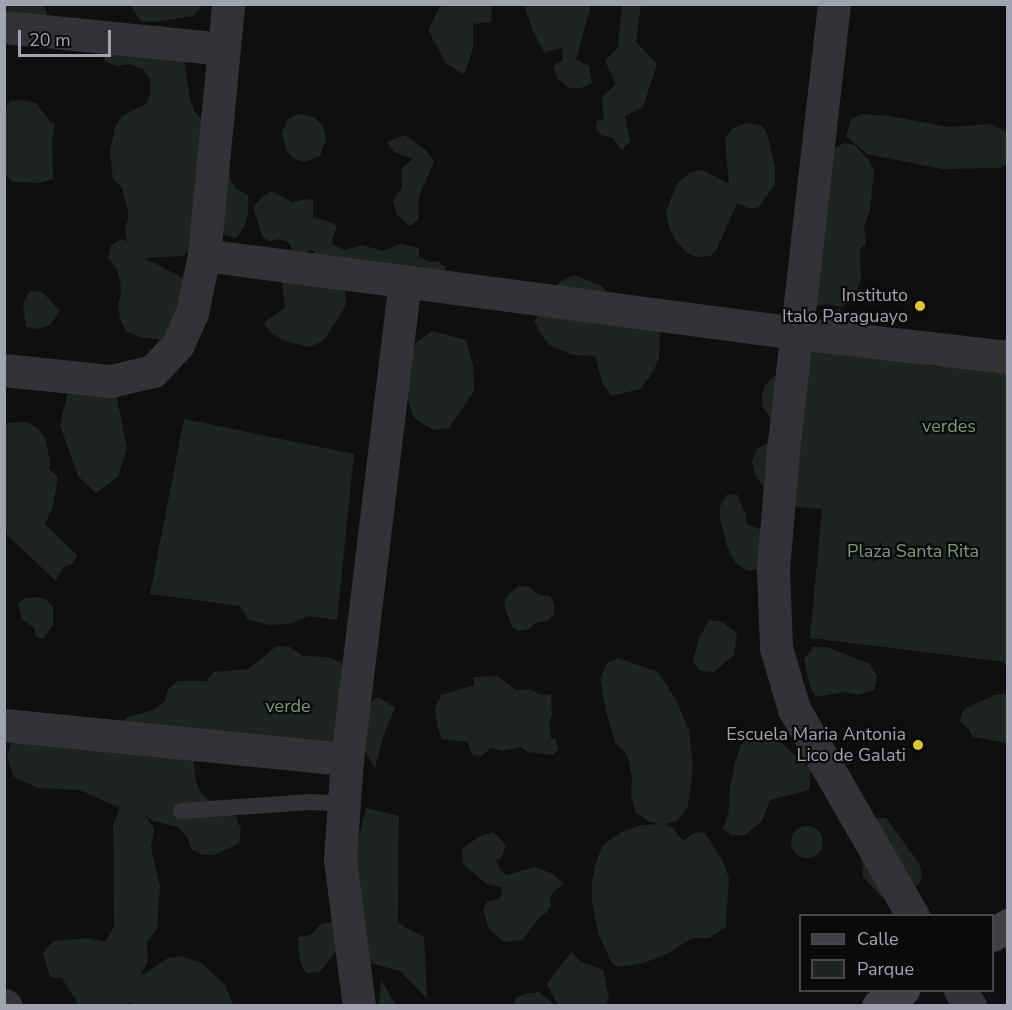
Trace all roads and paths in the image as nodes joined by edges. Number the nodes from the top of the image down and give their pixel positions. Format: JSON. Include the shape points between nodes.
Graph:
{"nodes":[{"id":1,"x":228,"y":4,"type":"edge"},
{"id":2,"x":834,"y":4,"type":"edge"},
{"id":3,"x":4,"y":27,"type":"edge"},
{"id":4,"x":222,"y":49,"type":"junction"},
{"id":5,"x":204,"y":255,"type":"junction"},
{"id":6,"x":405,"y":282,"type":"junction"},
{"id":7,"x":797,"y":333,"type":"junction"},
{"id":8,"x":1008,"y":357,"type":"edge"},
{"id":9,"x":4,"y":370,"type":"edge"},
{"id":10,"x":4,"y":725,"type":"edge"},
{"id":11,"x":347,"y":759,"type":"junction"},
{"id":12,"x":344,"y":804,"type":"junction"},
{"id":13,"x":181,"y":811,"type":"dead end"},
{"id":14,"x":912,"y":914,"type":"edge"},
{"id":15,"x":1008,"y":925,"type":"edge"},
{"id":16,"x":994,"y":933,"type":"edge"},
{"id":17,"x":900,"y":992,"type":"edge"},
{"id":18,"x":961,"y":992,"type":"edge"},
{"id":19,"x":354,"y":1005,"type":"edge"},
{"id":20,"x":878,"y":1005,"type":"edge"},
{"id":21,"x":970,"y":1005,"type":"edge"}],
"edges":[{"from":1,"to":4,"type":"street"},
{"from":2,"to":7,"type":"street"},
{"from":3,"to":4,"type":"street"},
{"from":4,"to":5,"type":"street"},
{"from":5,"to":6,"type":"street"},
{"from":5,"to":9,"type":"street","via":[[192,313],[178,344],[153,371],[111,381]]},
{"from":6,"to":7,"type":"street"},
{"from":6,"to":11,"type":"street"},
{"from":7,"to":8,"type":"street"},
{"from":7,"to":14,"type":"street","via":[[773,569],[776,648],[794,709]]},
{"from":10,"to":11,"type":"street"},
{"from":11,"to":12,"type":"street"},
{"from":12,"to":13,"type":"lane","via":[[310,801]]},
{"from":12,"to":19,"type":"street","via":[[340,859]]},
{"from":15,"to":16,"type":"main road"},
{"from":17,"to":20,"type":"main road"},
{"from":18,"to":21,"type":"street"}]}
